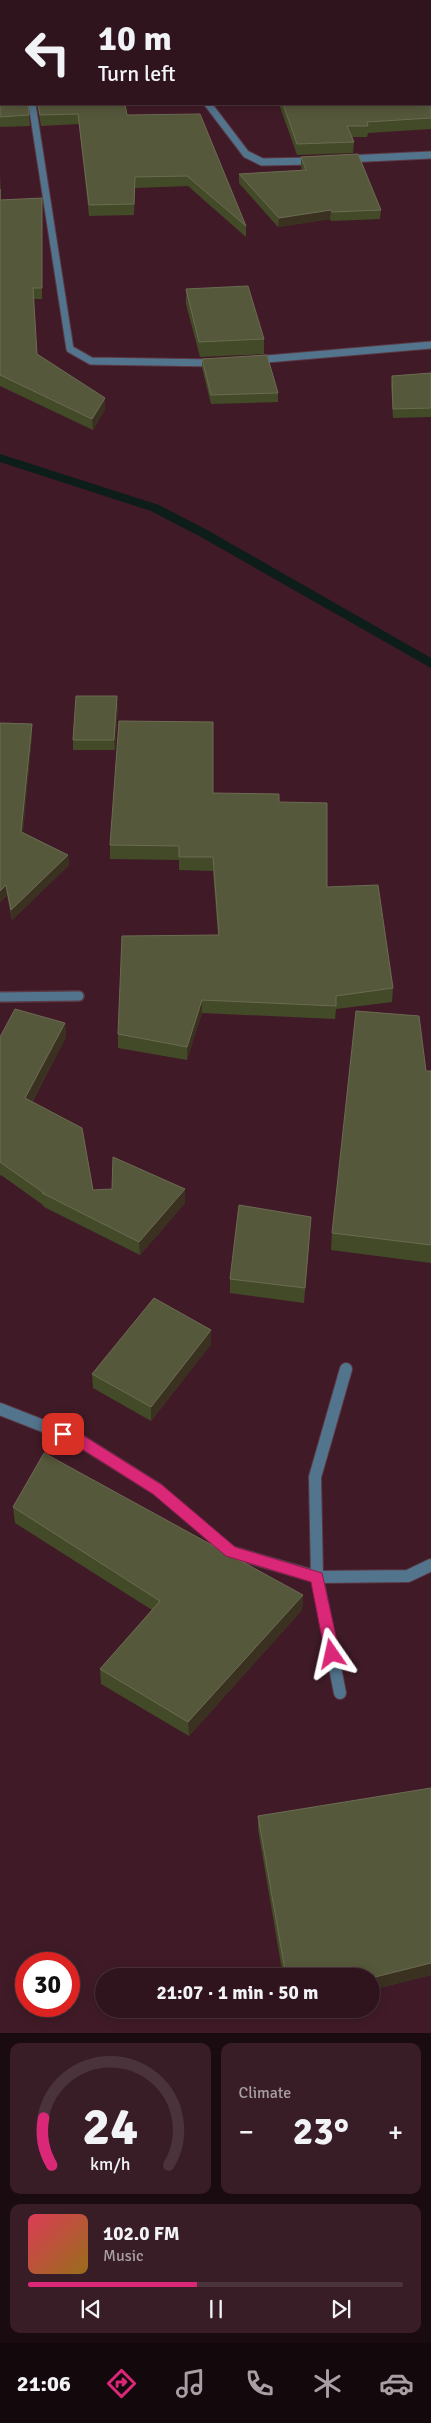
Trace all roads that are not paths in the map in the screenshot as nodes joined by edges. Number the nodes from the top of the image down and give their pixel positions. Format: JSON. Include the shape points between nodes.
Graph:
{"nodes":[{"id":1,"x":32,"y":105,"type":"edge"},
{"id":2,"x":209,"y":105,"type":"edge"},
{"id":3,"x":431,"y":155,"type":"edge"},
{"id":4,"x":342,"y":159,"type":"edge"},
{"id":5,"x":323,"y":160,"type":"edge"},
{"id":6,"x":431,"y":345,"type":"edge"},
{"id":7,"x":250,"y":361,"type":"edge"},
{"id":8,"x":222,"y":363,"type":"edge"},
{"id":9,"x":79,"y":996,"type":"dead end"},
{"id":10,"x":0,"y":997,"type":"edge"},
{"id":11,"x":346,"y":1369,"type":"dead end"},
{"id":12,"x":0,"y":1409,"type":"edge"},
{"id":13,"x":431,"y":1565,"type":"edge"},
{"id":14,"x":317,"y":1577,"type":"junction"},
{"id":15,"x":340,"y":1693,"type":"dead end"}],
"edges":[{"from":1,"to":8,"type":"street","via":[[70,349],[91,361]]},
{"from":2,"to":5,"type":"street","via":[[246,154],[262,162]]},
{"from":3,"to":4,"type":"street"},
{"from":6,"to":7,"type":"street"},
{"from":9,"to":10,"type":"street"},
{"from":11,"to":14,"type":"street","via":[[315,1477]]},
{"from":12,"to":14,"type":"street","via":[[87,1445],[158,1489],[231,1552]]},
{"from":13,"to":14,"type":"street","via":[[408,1576]]},
{"from":14,"to":15,"type":"street"}]}
